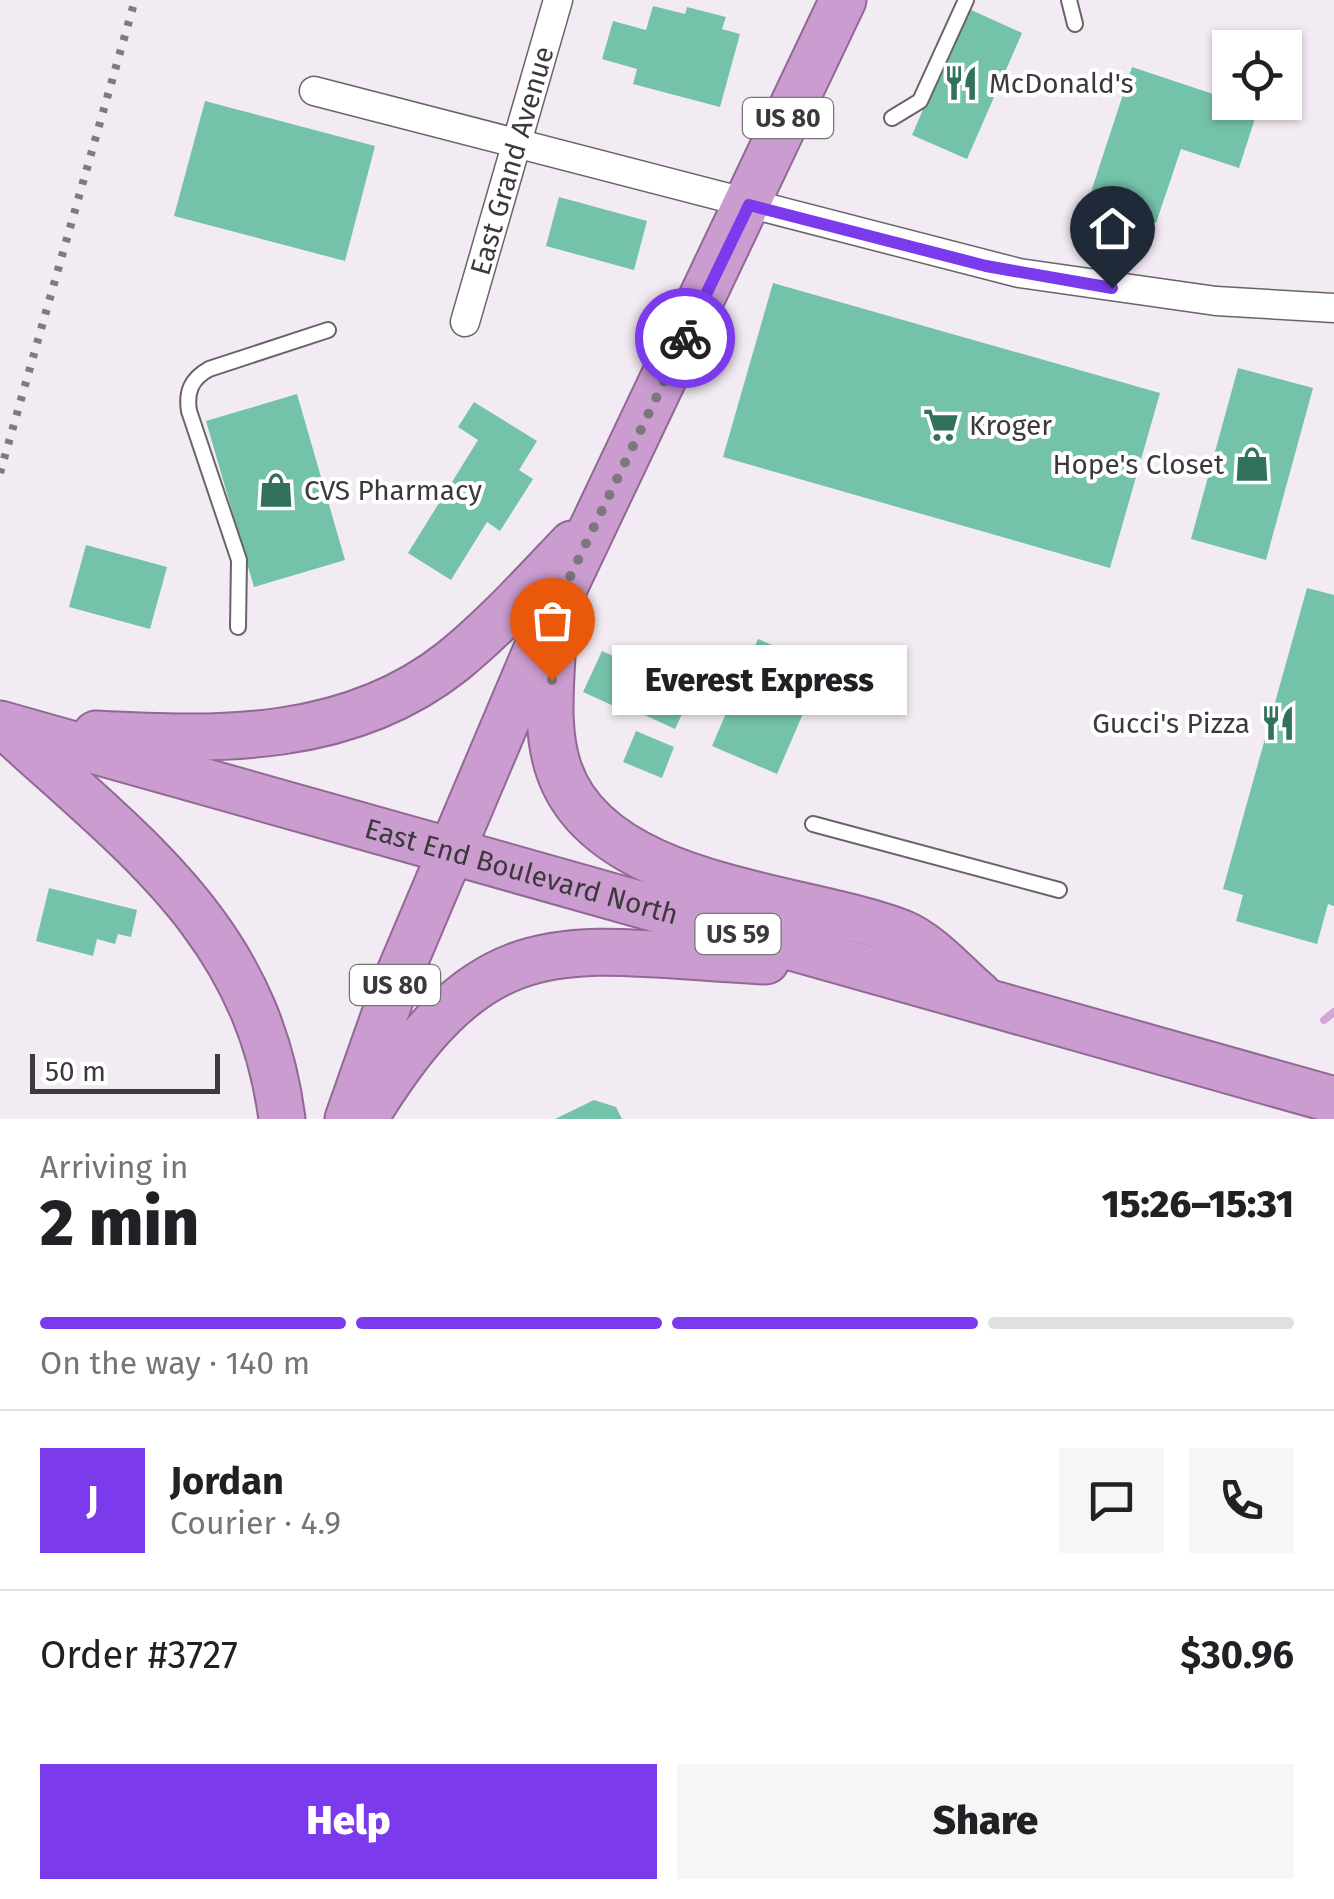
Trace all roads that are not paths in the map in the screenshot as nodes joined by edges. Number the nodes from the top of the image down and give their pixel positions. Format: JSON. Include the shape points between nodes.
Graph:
{"nodes":[{"id":1,"x":558,"y":0,"type":"edge"},
{"id":2,"x":843,"y":0,"type":"edge"},
{"id":3,"x":966,"y":0,"type":"edge"},
{"id":4,"x":1069,"y":0,"type":"edge"},
{"id":5,"x":1075,"y":24,"type":"dead end"},
{"id":6,"x":314,"y":92,"type":"dead end"},
{"id":7,"x":892,"y":118,"type":"dead end"},
{"id":8,"x":518,"y":144,"type":"junction"},
{"id":9,"x":749,"y":205,"type":"junction"},
{"id":10,"x":1334,"y":308,"type":"edge"},
{"id":11,"x":464,"y":322,"type":"dead end"},
{"id":12,"x":328,"y":330,"type":"dead end"},
{"id":13,"x":602,"y":513,"type":"junction"},
{"id":14,"x":553,"y":612,"type":"junction"},
{"id":15,"x":238,"y":627,"type":"dead end"},
{"id":16,"x":2,"y":725,"type":"edge"},
{"id":17,"x":813,"y":824,"type":"dead end"},
{"id":18,"x":450,"y":853,"type":"junction"},
{"id":19,"x":1059,"y":890,"type":"dead end"},
{"id":20,"x":849,"y":965,"type":"junction"},
{"id":21,"x":993,"y":1006,"type":"junction"},
{"id":22,"x":1334,"y":1100,"type":"edge"},
{"id":23,"x":282,"y":1119,"type":"edge"},
{"id":24,"x":348,"y":1119,"type":"edge"},
{"id":25,"x":365,"y":1119,"type":"edge"}],
"edges":[{"from":1,"to":8,"type":"street","name":"East Grand Avenue"},
{"from":2,"to":9,"type":"highway","number":"US 80"},
{"from":3,"to":7,"type":"lane","via":[[920,102]]},
{"from":4,"to":5,"type":"lane"},
{"from":6,"to":8,"type":"street"},
{"from":8,"to":9,"type":"street"},
{"from":8,"to":11,"type":"street","name":"East Grand Avenue"},
{"from":9,"to":10,"type":"street","via":[[1019,274],[1216,301]]},
{"from":9,"to":13,"type":"highway","number":"US 80"},
{"from":12,"to":15,"type":"lane","via":[[208,369],[188,392],[239,560]]},
{"from":13,"to":14,"type":"highway","number":"US 80"},
{"from":13,"to":16,"type":"highway","via":[[454,660],[421,684],[339,721],[186,738]]},
{"from":14,"to":18,"type":"highway","number":"US 80"},
{"from":14,"to":21,"type":"highway","via":[[551,714],[558,766],[575,802],[604,832],[690,875],[906,934]]},
{"from":16,"to":18,"type":"highway","name":"East End Boulevard North","number":"US 59"},
{"from":16,"to":23,"type":"highway","via":[[164,871],[197,911],[254,1012]]},
{"from":17,"to":19,"type":"lane"},
{"from":18,"to":20,"type":"highway","name":"East End Boulevard North","number":"US 59"},
{"from":18,"to":24,"type":"highway","number":"US 80"},
{"from":20,"to":21,"type":"highway","name":"East End Boulevard North","number":"US 59"},
{"from":20,"to":25,"type":"highway","via":[[586,952],[541,956],[492,975],[450,1005],[404,1057]]},
{"from":21,"to":22,"type":"highway","name":"East End Boulevard North","number":"US 59"}]}
